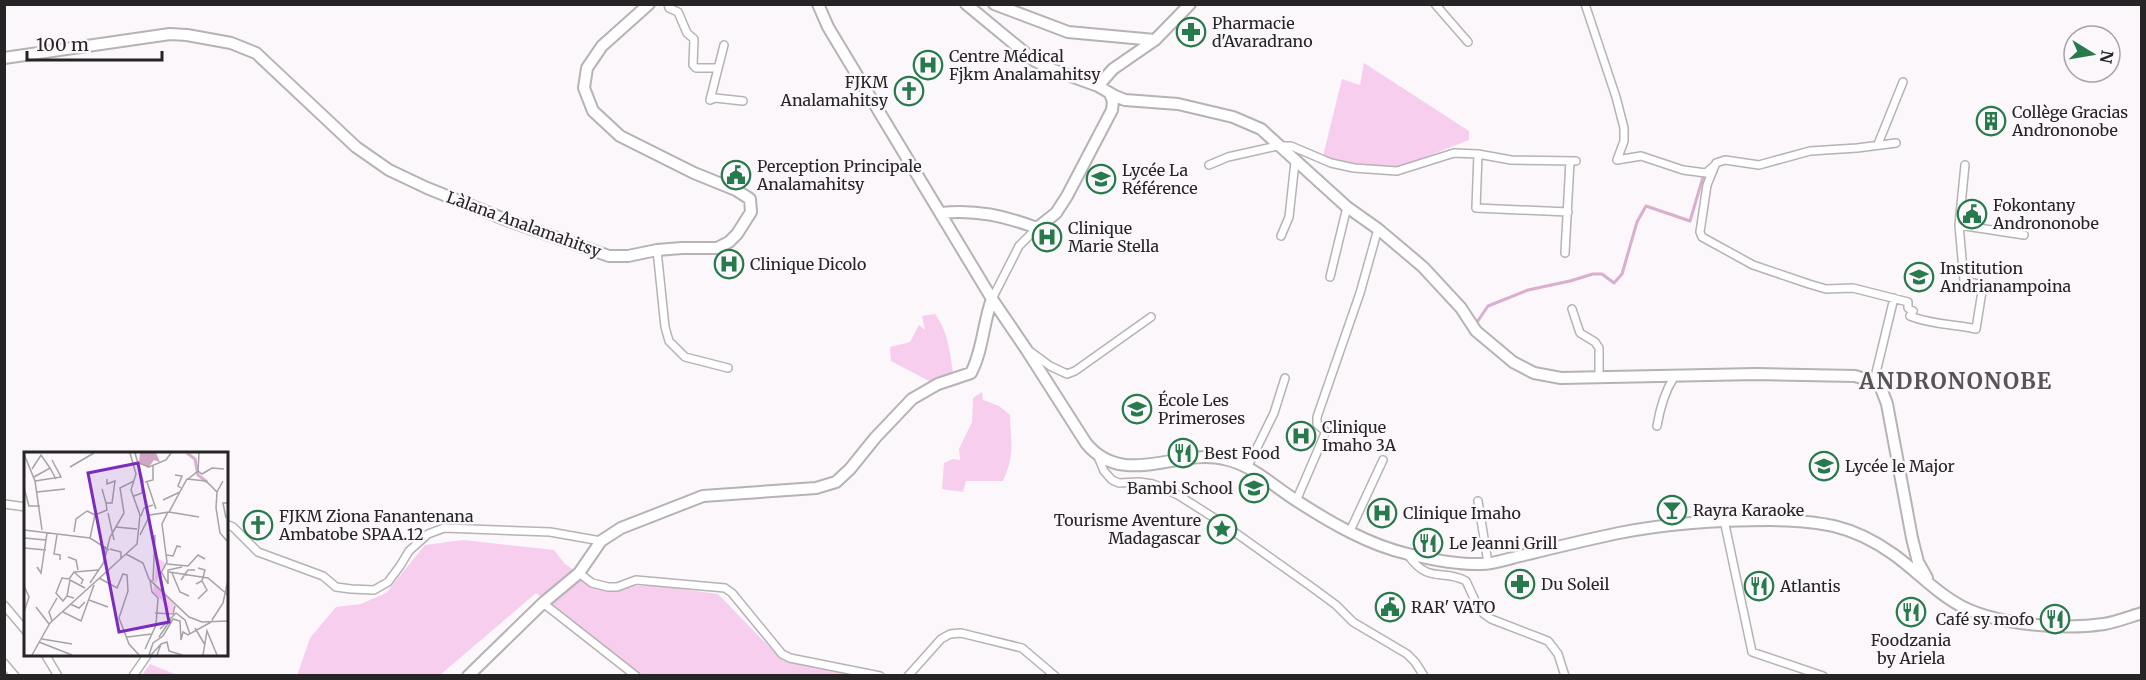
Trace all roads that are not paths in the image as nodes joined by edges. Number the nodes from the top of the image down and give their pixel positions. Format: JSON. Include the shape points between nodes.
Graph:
{"nodes":[{"id":1,"x":649,"y":4,"type":"edge"},
{"id":2,"x":668,"y":4,"type":"edge"},
{"id":3,"x":818,"y":4,"type":"edge"},
{"id":4,"x":966,"y":4,"type":"edge"},
{"id":5,"x":994,"y":4,"type":"edge"},
{"id":6,"x":1190,"y":4,"type":"edge"},
{"id":7,"x":1435,"y":4,"type":"edge"},
{"id":8,"x":1586,"y":4,"type":"edge"},
{"id":9,"x":1155,"y":40,"type":"junction"},
{"id":10,"x":1468,"y":42,"type":"dead end"},
{"id":11,"x":724,"y":45,"type":"dead end"},
{"id":12,"x":4,"y":58,"type":"edge"},
{"id":13,"x":717,"y":68,"type":"junction"},
{"id":14,"x":1903,"y":82,"type":"dead end"},
{"id":15,"x":1098,"y":86,"type":"junction"},
{"id":16,"x":1110,"y":94,"type":"junction"},
{"id":17,"x":743,"y":101,"type":"dead end"},
{"id":18,"x":1896,"y":143,"type":"dead end"},
{"id":19,"x":1878,"y":144,"type":"junction"},
{"id":20,"x":1277,"y":146,"type":"junction"},
{"id":21,"x":1478,"y":154,"type":"junction"},
{"id":22,"x":1295,"y":162,"type":"junction"},
{"id":23,"x":1716,"y":163,"type":"junction"},
{"id":24,"x":1209,"y":165,"type":"dead end"},
{"id":25,"x":1965,"y":165,"type":"dead end"},
{"id":26,"x":1347,"y":207,"type":"junction"},
{"id":27,"x":1568,"y":212,"type":"junction"},
{"id":28,"x":941,"y":213,"type":"junction"},
{"id":29,"x":1959,"y":225,"type":"junction"},
{"id":30,"x":1037,"y":228,"type":"junction"},
{"id":31,"x":1378,"y":230,"type":"junction"},
{"id":32,"x":2024,"y":235,"type":"dead end"},
{"id":33,"x":1281,"y":236,"type":"dead end"},
{"id":34,"x":657,"y":250,"type":"junction"},
{"id":35,"x":1565,"y":253,"type":"dead end"},
{"id":36,"x":1329,"y":277,"type":"dead end"},
{"id":37,"x":1894,"y":298,"type":"junction"},
{"id":38,"x":992,"y":299,"type":"junction"},
{"id":39,"x":1572,"y":309,"type":"dead end"},
{"id":40,"x":1151,"y":317,"type":"dead end"},
{"id":41,"x":1026,"y":349,"type":"junction"},
{"id":42,"x":728,"y":368,"type":"dead end"},
{"id":43,"x":1674,"y":377,"type":"junction"},
{"id":44,"x":1285,"y":378,"type":"dead end"},
{"id":45,"x":1599,"y":378,"type":"junction"},
{"id":46,"x":1874,"y":381,"type":"junction"},
{"id":47,"x":1657,"y":426,"type":"dead end"},
{"id":48,"x":1097,"y":454,"type":"junction"},
{"id":49,"x":1383,"y":460,"type":"dead end"},
{"id":50,"x":1248,"y":466,"type":"junction"},
{"id":51,"x":1296,"y":501,"type":"junction"},
{"id":52,"x":1478,"y":501,"type":"dead end"},
{"id":53,"x":4,"y":504,"type":"edge"},
{"id":54,"x":24,"y":507,"type":"edge"},
{"id":55,"x":1724,"y":520,"type":"junction"},
{"id":56,"x":228,"y":525,"type":"edge"},
{"id":57,"x":1350,"y":531,"type":"junction"},
{"id":58,"x":601,"y":541,"type":"junction"},
{"id":59,"x":1408,"y":554,"type":"junction"},
{"id":60,"x":1488,"y":563,"type":"junction"},
{"id":61,"x":579,"y":573,"type":"junction"},
{"id":62,"x":1932,"y":585,"type":"junction"},
{"id":63,"x":543,"y":603,"type":"junction"},
{"id":64,"x":4,"y":605,"type":"edge"},
{"id":65,"x":2142,"y":613,"type":"edge"},
{"id":66,"x":24,"y":629,"type":"edge"},
{"id":67,"x":46,"y":656,"type":"edge"},
{"id":68,"x":147,"y":656,"type":"edge"},
{"id":69,"x":4,"y":663,"type":"edge"},
{"id":70,"x":15,"y":675,"type":"edge"},
{"id":71,"x":58,"y":675,"type":"edge"},
{"id":72,"x":133,"y":675,"type":"edge"},
{"id":73,"x":468,"y":675,"type":"edge"},
{"id":74,"x":636,"y":675,"type":"edge"},
{"id":75,"x":880,"y":675,"type":"edge"},
{"id":76,"x":908,"y":675,"type":"edge"},
{"id":77,"x":1055,"y":675,"type":"edge"},
{"id":78,"x":1424,"y":675,"type":"edge"},
{"id":79,"x":1565,"y":675,"type":"edge"},
{"id":80,"x":1823,"y":675,"type":"edge"}],
"edges":[{"from":1,"to":34,"type":"main road","name":"Làlana Analamahitsy","via":[[602,46],[587,68],[584,88],[593,111],[620,136],[744,195],[750,199],[751,212],[737,234],[717,248]]},
{"from":2,"to":13,"type":"street","via":[[678,12],[694,39],[693,65]]},
{"from":3,"to":28,"type":"main road","via":[[828,27]]},
{"from":4,"to":15,"type":"main road","via":[[1035,61]]},
{"from":5,"to":9,"type":"main road","via":[[1068,32]]},
{"from":6,"to":9,"type":"main road"},
{"from":7,"to":10,"type":"street"},
{"from":8,"to":23,"type":"street","via":[[1624,128],[1617,160],[1641,156],[1706,173]]},
{"from":9,"to":15,"type":"main road","via":[[1113,69]]},
{"from":11,"to":13,"type":"street"},
{"from":12,"to":34,"type":"main road","name":"Làlana Analamahitsy","via":[[170,34],[231,43],[256,53],[356,147],[389,170],[509,221],[609,256]]},
{"from":13,"to":17,"type":"street","via":[[710,100]]},
{"from":14,"to":19,"type":"street"},
{"from":15,"to":16,"type":"main road"},
{"from":16,"to":20,"type":"main road","via":[[1125,100],[1178,104],[1233,117],[1261,129]]},
{"from":16,"to":30,"type":"main road","via":[[1112,110],[1067,196],[1056,213]]},
{"from":18,"to":19,"type":"street"},
{"from":19,"to":23,"type":"street","via":[[1810,151],[1759,165],[1725,160]]},
{"from":20,"to":21,"type":"street","via":[[1291,146],[1354,168],[1397,171],[1454,153]]},
{"from":20,"to":22,"type":"main road"},
{"from":20,"to":24,"type":"street"},
{"from":21,"to":27,"type":"street","via":[[1476,208]]},
{"from":21,"to":27,"type":"street","via":[[1573,161]]},
{"from":22,"to":26,"type":"main road"},
{"from":22,"to":33,"type":"street","via":[[1289,217]]},
{"from":23,"to":37,"type":"street","via":[[1707,185],[1702,237],[1753,265],[1809,285],[1852,288]]},
{"from":25,"to":29,"type":"street"},
{"from":26,"to":31,"type":"main road"},
{"from":26,"to":36,"type":"street"},
{"from":27,"to":35,"type":"street"},
{"from":28,"to":30,"type":"main road","via":[[976,212]]},
{"from":28,"to":38,"type":"main road"},
{"from":29,"to":32,"type":"street"},
{"from":29,"to":37,"type":"street","via":[[1964,281],[1983,285],[1976,328],[1926,322],[1910,316],[1913,310],[1908,308],[1908,302]]},
{"from":30,"to":38,"type":"street","via":[[1019,246]]},
{"from":31,"to":45,"type":"main road","via":[[1436,280],[1476,331],[1513,362],[1544,376]]},
{"from":31,"to":51,"type":"street","via":[[1317,417],[1324,436]]},
{"from":34,"to":42,"type":"street","via":[[669,341],[685,357]]},
{"from":37,"to":46,"type":"street"},
{"from":38,"to":41,"type":"main road"},
{"from":38,"to":58,"type":"main road","via":[[971,373],[938,384],[912,399],[836,482],[816,488],[703,496],[621,528]]},
{"from":39,"to":45,"type":"street","via":[[1580,333],[1599,348]]},
{"from":40,"to":41,"type":"street","via":[[1068,374]]},
{"from":41,"to":48,"type":"main road"},
{"from":43,"to":45,"type":"main road"},
{"from":43,"to":46,"type":"main road","via":[[1756,374],[1855,376]]},
{"from":43,"to":47,"type":"street","via":[[1666,389]]},
{"from":44,"to":50,"type":"street","via":[[1274,413]]},
{"from":46,"to":62,"type":"main road","via":[[1887,404],[1918,562]]},
{"from":48,"to":50,"type":"main road","via":[[1110,461],[1138,466],[1199,457],[1222,458]]},
{"from":48,"to":78,"type":"street","via":[[1112,480],[1153,484],[1186,500],[1313,588],[1353,622],[1407,654]]},
{"from":49,"to":57,"type":"street"},
{"from":50,"to":51,"type":"main road"},
{"from":51,"to":57,"type":"main road"},
{"from":52,"to":60,"type":"street"},
{"from":53,"to":54,"type":"street"},
{"from":55,"to":60,"type":"main road","via":[[1620,533]]},
{"from":55,"to":62,"type":"main road","via":[[1836,525],[1891,552]]},
{"from":55,"to":80,"type":"street","via":[[1752,652]]},
{"from":56,"to":58,"type":"street","via":[[258,552],[324,576],[336,587],[374,590],[388,582],[409,551],[428,534],[444,528],[550,532]]},
{"from":57,"to":59,"type":"main road"},
{"from":58,"to":61,"type":"main road"},
{"from":59,"to":60,"type":"main road"},
{"from":59,"to":79,"type":"street","via":[[1422,570],[1466,581],[1478,607],[1491,619],[1548,641],[1558,654]]},
{"from":61,"to":63,"type":"main road"},
{"from":61,"to":75,"type":"street","via":[[592,583],[608,587],[636,580],[725,588],[782,654]]},
{"from":62,"to":65,"type":"main road","via":[[1966,608],[2015,622],[2066,627],[2106,624]]},
{"from":63,"to":73,"type":"main road"},
{"from":63,"to":74,"type":"street"},
{"from":64,"to":66,"type":"street"},
{"from":67,"to":71,"type":"street"},
{"from":68,"to":72,"type":"street"},
{"from":69,"to":70,"type":"street"},
{"from":76,"to":77,"type":"street","via":[[941,639],[960,633],[1022,648]]}]}
